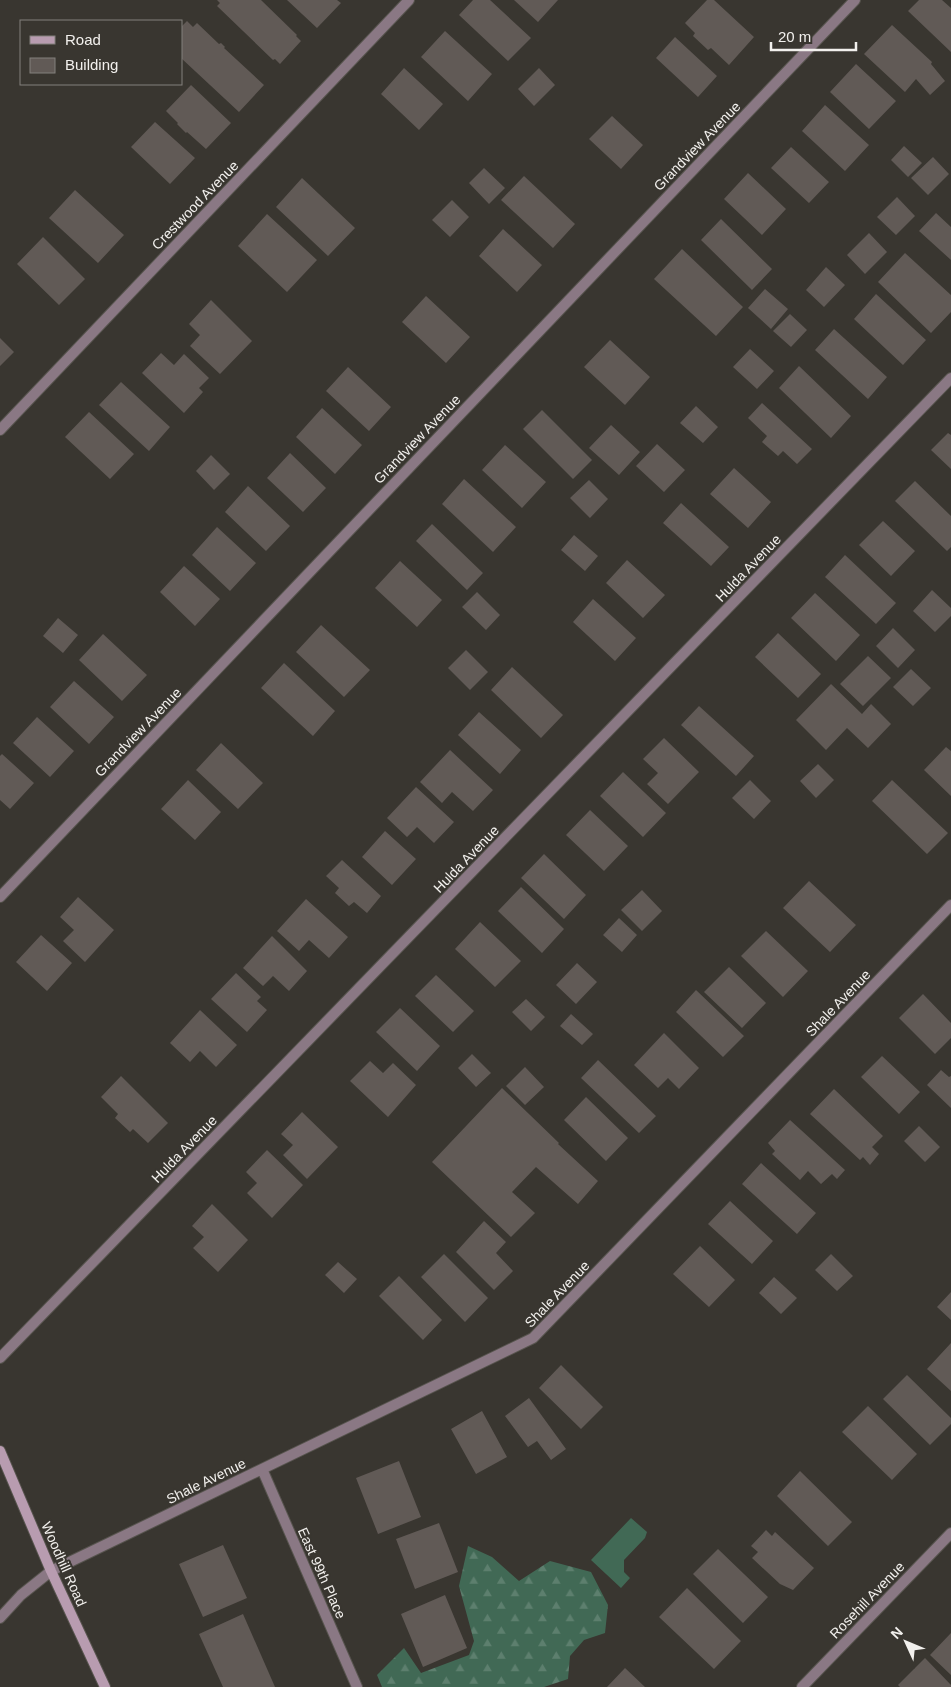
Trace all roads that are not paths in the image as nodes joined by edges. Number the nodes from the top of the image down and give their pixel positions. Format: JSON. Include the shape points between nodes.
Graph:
{"nodes":[{"id":1,"x":409,"y":0,"type":"edge"},
{"id":2,"x":855,"y":0,"type":"edge"},
{"id":3,"x":951,"y":378,"type":"edge"},
{"id":4,"x":0,"y":430,"type":"edge"},
{"id":5,"x":0,"y":897,"type":"edge"},
{"id":6,"x":951,"y":905,"type":"edge"},
{"id":7,"x":0,"y":1358,"type":"edge"},
{"id":8,"x":0,"y":1451,"type":"edge"},
{"id":9,"x":262,"y":1470,"type":"junction"},
{"id":10,"x":951,"y":1533,"type":"edge"},
{"id":11,"x":52,"y":1571,"type":"junction"},
{"id":12,"x":0,"y":1618,"type":"edge"},
{"id":13,"x":105,"y":1687,"type":"edge"},
{"id":14,"x":357,"y":1687,"type":"edge"},
{"id":15,"x":802,"y":1687,"type":"edge"}],
"edges":[{"from":1,"to":4,"type":"street","name":"Crestwood Avenue"},
{"from":2,"to":5,"type":"street","name":"Grandview Avenue"},
{"from":3,"to":7,"type":"street","name":"Hulda Avenue"},
{"from":6,"to":9,"type":"street","name":"Shale Avenue","via":[[533,1338]]},
{"from":8,"to":11,"type":"street","name":"Woodhill Road"},
{"from":9,"to":11,"type":"street","name":"Shale Avenue"},
{"from":9,"to":14,"type":"street","name":"East 99th Place"},
{"from":10,"to":15,"type":"street","name":"Rosehill Avenue"},
{"from":11,"to":12,"type":"street","name":"Shale Avenue","via":[[21,1595]]},
{"from":11,"to":13,"type":"street","name":"Woodhill Road"}]}
